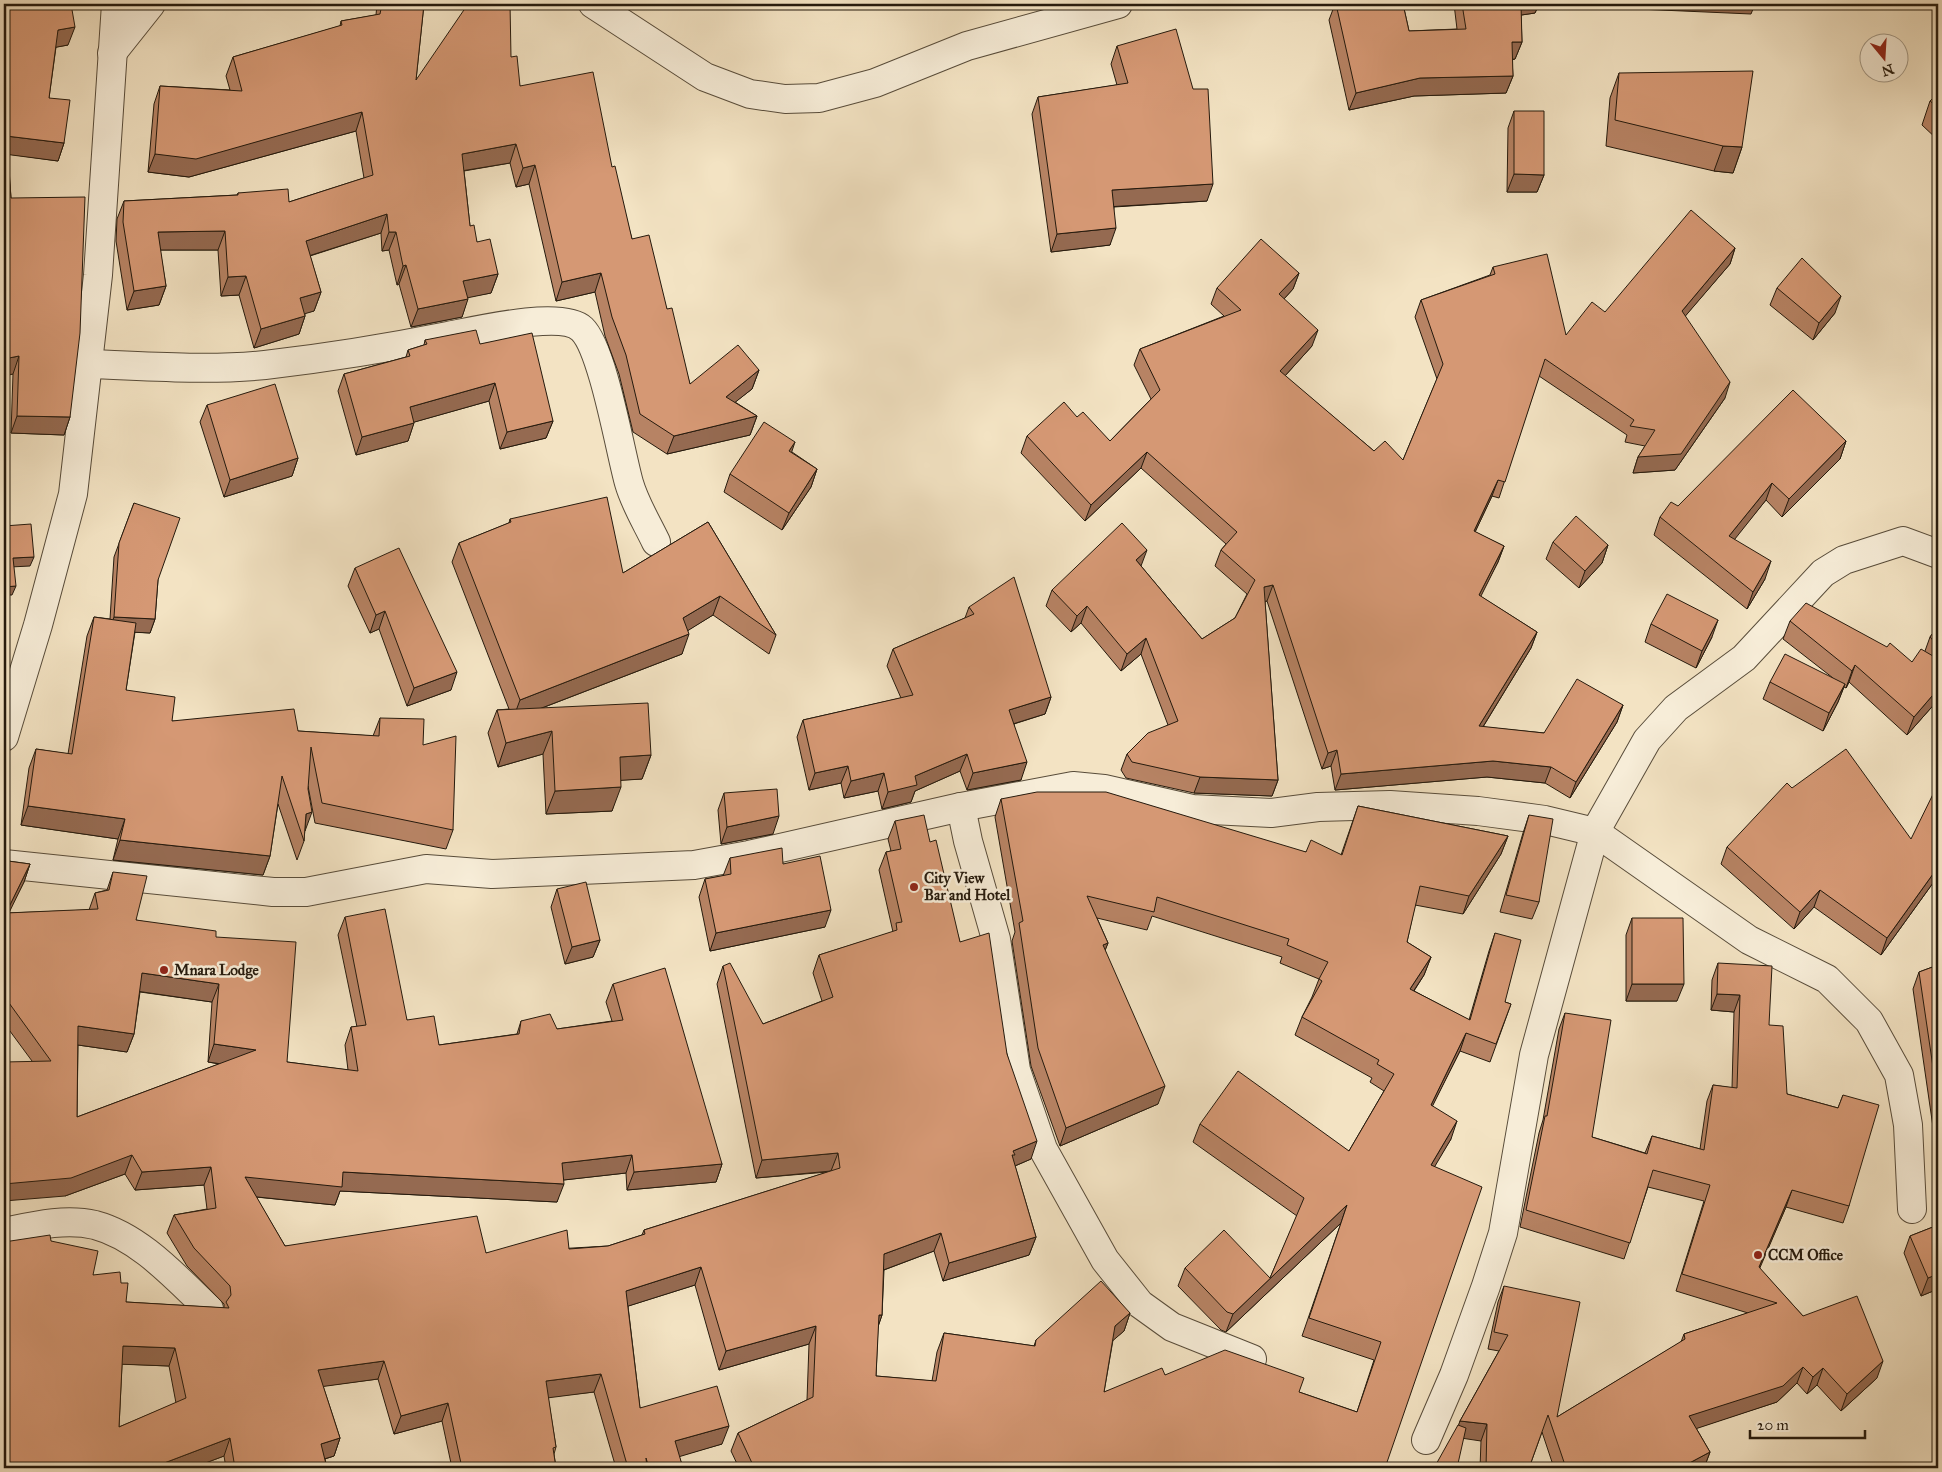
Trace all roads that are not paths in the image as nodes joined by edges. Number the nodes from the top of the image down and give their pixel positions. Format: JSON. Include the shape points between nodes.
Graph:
{"nodes":[{"id":1,"x":116,"y":4,"type":"edge"},
{"id":2,"x":151,"y":4,"type":"edge"},
{"id":3,"x":593,"y":4,"type":"edge"},
{"id":4,"x":1118,"y":4,"type":"edge"},
{"id":5,"x":112,"y":53,"type":"junction"},
{"id":6,"x":88,"y":364,"type":"junction"},
{"id":7,"x":656,"y":542,"type":"dead end"},
{"id":8,"x":1938,"y":554,"type":"edge"},
{"id":9,"x":4,"y":737,"type":"edge"},
{"id":10,"x":961,"y":807,"type":"junction"},
{"id":11,"x":1595,"y":832,"type":"junction"},
{"id":12,"x":4,"y":864,"type":"edge"},
{"id":13,"x":1912,"y":1209,"type":"dead end"},
{"id":14,"x":4,"y":1232,"type":"edge"},
{"id":15,"x":208,"y":1310,"type":"edge"},
{"id":16,"x":1252,"y":1359,"type":"edge"},
{"id":17,"x":1426,"y":1440,"type":"dead end"}],
"edges":[{"from":1,"to":5,"type":"street"},
{"from":2,"to":5,"type":"street"},
{"from":3,"to":4,"type":"street","via":[[705,77],[750,94],[786,99],[819,98],[875,83],[967,46]]},
{"from":5,"to":6,"type":"street","via":[[98,275]]},
{"from":6,"to":7,"type":"street","via":[[188,368],[264,365],[417,342],[506,324],[567,323],[580,328],[591,340],[630,486]]},
{"from":6,"to":9,"type":"street","via":[[73,494]]},
{"from":8,"to":11,"type":"street","via":[[1902,541],[1844,560],[1823,573],[1744,658],[1676,708],[1647,740]]},
{"from":10,"to":11,"type":"street","via":[[1073,786],[1104,788],[1192,810],[1271,813],[1390,805],[1433,807],[1545,820]]},
{"from":10,"to":12,"type":"street","via":[[694,865],[492,874],[426,869],[306,892],[273,892]]},
{"from":10,"to":16,"type":"street","via":[[996,939],[1016,1070],[1043,1149],[1105,1260],[1140,1304],[1172,1327]]},
{"from":11,"to":13,"type":"street","via":[[1749,940],[1827,980],[1869,1021],[1899,1075],[1908,1125]]},
{"from":11,"to":17,"type":"street","via":[[1534,1055],[1503,1233],[1460,1357]]},
{"from":14,"to":15,"type":"street","via":[[50,1223],[95,1225],[123,1236],[166,1268]]}]}
